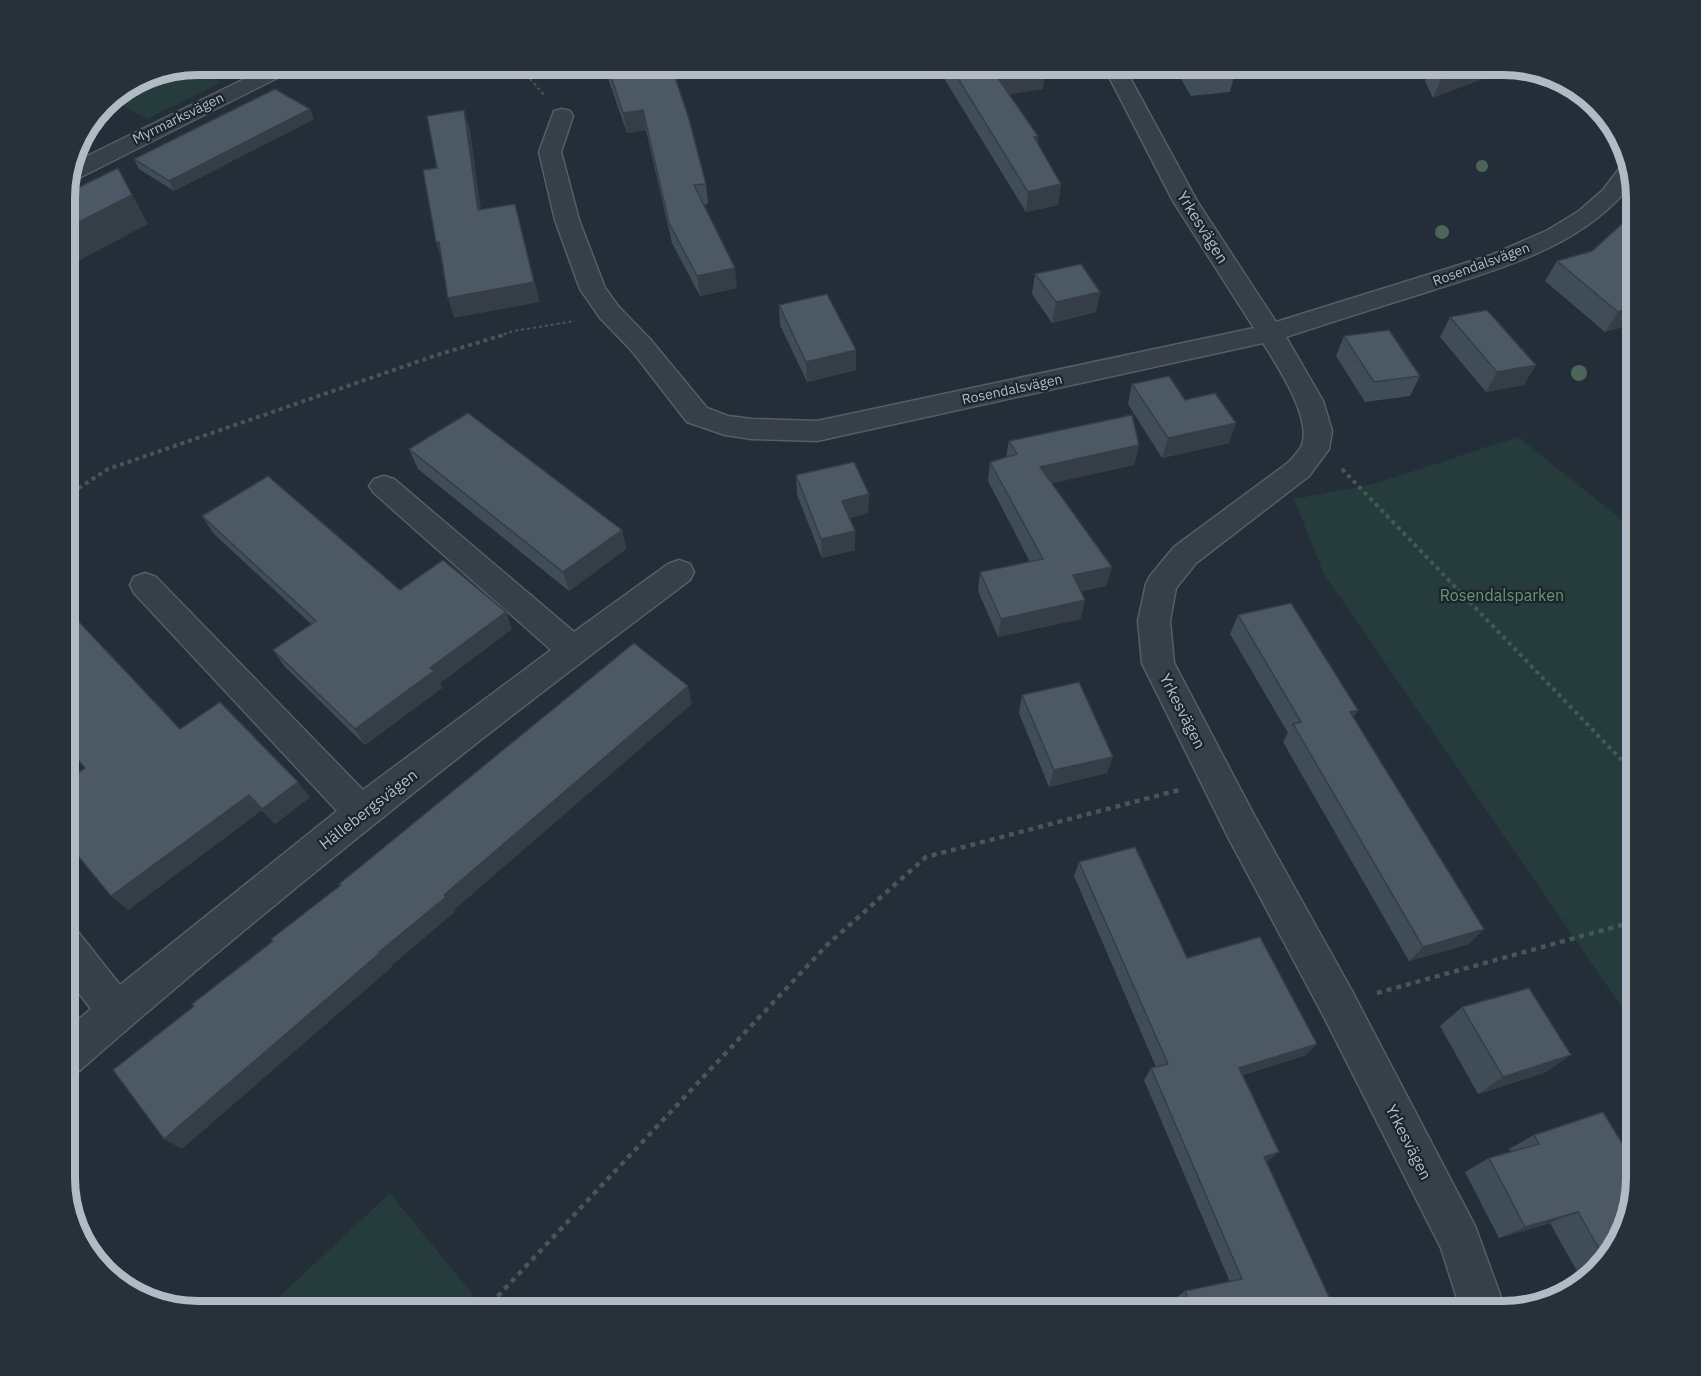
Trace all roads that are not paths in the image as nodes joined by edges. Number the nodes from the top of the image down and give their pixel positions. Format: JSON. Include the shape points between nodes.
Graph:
{"nodes":[{"id":1,"x":265,"y":75,"type":"edge"},
{"id":2,"x":1119,"y":75,"type":"edge"},
{"id":3,"x":562,"y":116,"type":"road end"},
{"id":4,"x":78,"y":169,"type":"edge"},
{"id":5,"x":1624,"y":177,"type":"edge"},
{"id":6,"x":1270,"y":333,"type":"junction"},
{"id":7,"x":384,"y":486,"type":"dead end"},
{"id":8,"x":679,"y":572,"type":"dead end"},
{"id":9,"x":146,"y":585,"type":"dead end"},
{"id":10,"x":573,"y":650,"type":"junction"},
{"id":11,"x":362,"y":813,"type":"junction"},
{"id":12,"x":75,"y":958,"type":"edge"},
{"id":13,"x":117,"y":1012,"type":"junction"},
{"id":14,"x":75,"y":1048,"type":"edge"},
{"id":15,"x":1480,"y":1301,"type":"edge"}],
"edges":[{"from":1,"to":4,"type":"street","name":"Myrmarksvägen"},
{"from":2,"to":6,"type":"street","name":"Yrkesvägen","via":[[1185,201]]},
{"from":3,"to":6,"type":"street","name":"Rosendalsvägen","via":[[550,152],[570,230],[593,290],[698,415],[725,425],[817,430]]},
{"from":5,"to":6,"type":"street","name":"Rosendalsvägen","via":[[1587,216],[1557,235],[1500,260]]},
{"from":6,"to":15,"type":"street","name":"Yrkesvägen","via":[[1309,401],[1318,431],[1315,449],[1299,469],[1185,555],[1161,584],[1154,621],[1158,663],[1460,1241]]},
{"from":7,"to":10,"type":"street"},
{"from":8,"to":10,"type":"street","name":"Hällebergsvägen"},
{"from":9,"to":11,"type":"street"},
{"from":10,"to":11,"type":"street","name":"Hällebergsvägen"},
{"from":11,"to":13,"type":"street","name":"Hällebergsvägen"},
{"from":12,"to":13,"type":"street"},
{"from":13,"to":14,"type":"street","name":"Hällebergsvägen"}]}
